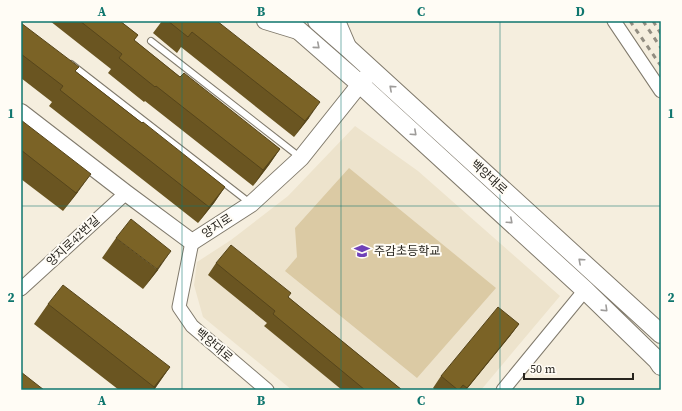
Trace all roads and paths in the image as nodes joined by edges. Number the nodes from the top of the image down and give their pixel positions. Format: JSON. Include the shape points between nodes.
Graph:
{"nodes":[{"id":1,"x":265,"y":21,"type":"edge"},
{"id":2,"x":317,"y":21,"type":"edge"},
{"id":3,"x":337,"y":21,"type":"edge"},
{"id":4,"x":614,"y":21,"type":"edge"},
{"id":5,"x":294,"y":26,"type":"edge"},
{"id":6,"x":151,"y":41,"type":"dead end"},
{"id":7,"x":349,"y":49,"type":"junction"},
{"id":8,"x":64,"y":58,"type":"edge"},
{"id":9,"x":373,"y":70,"type":"junction"},
{"id":10,"x":360,"y":84,"type":"junction"},
{"id":11,"x":661,"y":91,"type":"edge"},
{"id":12,"x":21,"y":112,"type":"edge"},
{"id":13,"x":301,"y":158,"type":"junction"},
{"id":14,"x":126,"y":193,"type":"junction"},
{"id":15,"x":251,"y":204,"type":"junction"},
{"id":16,"x":192,"y":242,"type":"junction"},
{"id":17,"x":21,"y":289,"type":"edge"},
{"id":18,"x":585,"y":290,"type":"junction"},
{"id":19,"x":661,"y":334,"type":"edge"},
{"id":20,"x":661,"y":366,"type":"edge"},
{"id":21,"x":267,"y":390,"type":"edge"},
{"id":22,"x":503,"y":390,"type":"edge"}],
"edges":[{"from":1,"to":5,"type":"street"},
{"from":2,"to":7,"type":"main road","name":"백양대로"},
{"from":3,"to":7,"type":"street"},
{"from":4,"to":11,"type":"street"},
{"from":5,"to":10,"type":"main road","name":"백양대로","one_way":true},
{"from":6,"to":13,"type":"lane"},
{"from":7,"to":9,"type":"main road","name":"백양대로"},
{"from":8,"to":15,"type":"lane"},
{"from":9,"to":10,"type":"street","name":"양지로"},
{"from":19,"to":9,"type":"main road","name":"백양대로","one_way":true},
{"from":10,"to":13,"type":"street","name":"양지로"},
{"from":10,"to":18,"type":"main road","name":"백양대로","one_way":true},
{"from":12,"to":14,"type":"street","name":"양지로"},
{"from":13,"to":15,"type":"street","name":"양지로"},
{"from":14,"to":16,"type":"street","name":"양지로"},
{"from":14,"to":17,"type":"street","name":"양지로42번길"},
{"from":15,"to":16,"type":"street","name":"양지로"},
{"from":16,"to":21,"type":"street","name":"백양대로","via":[[179,307],[192,326]]},
{"from":18,"to":20,"type":"main road","name":"백양대로","one_way":true},
{"from":18,"to":22,"type":"street"}]}
